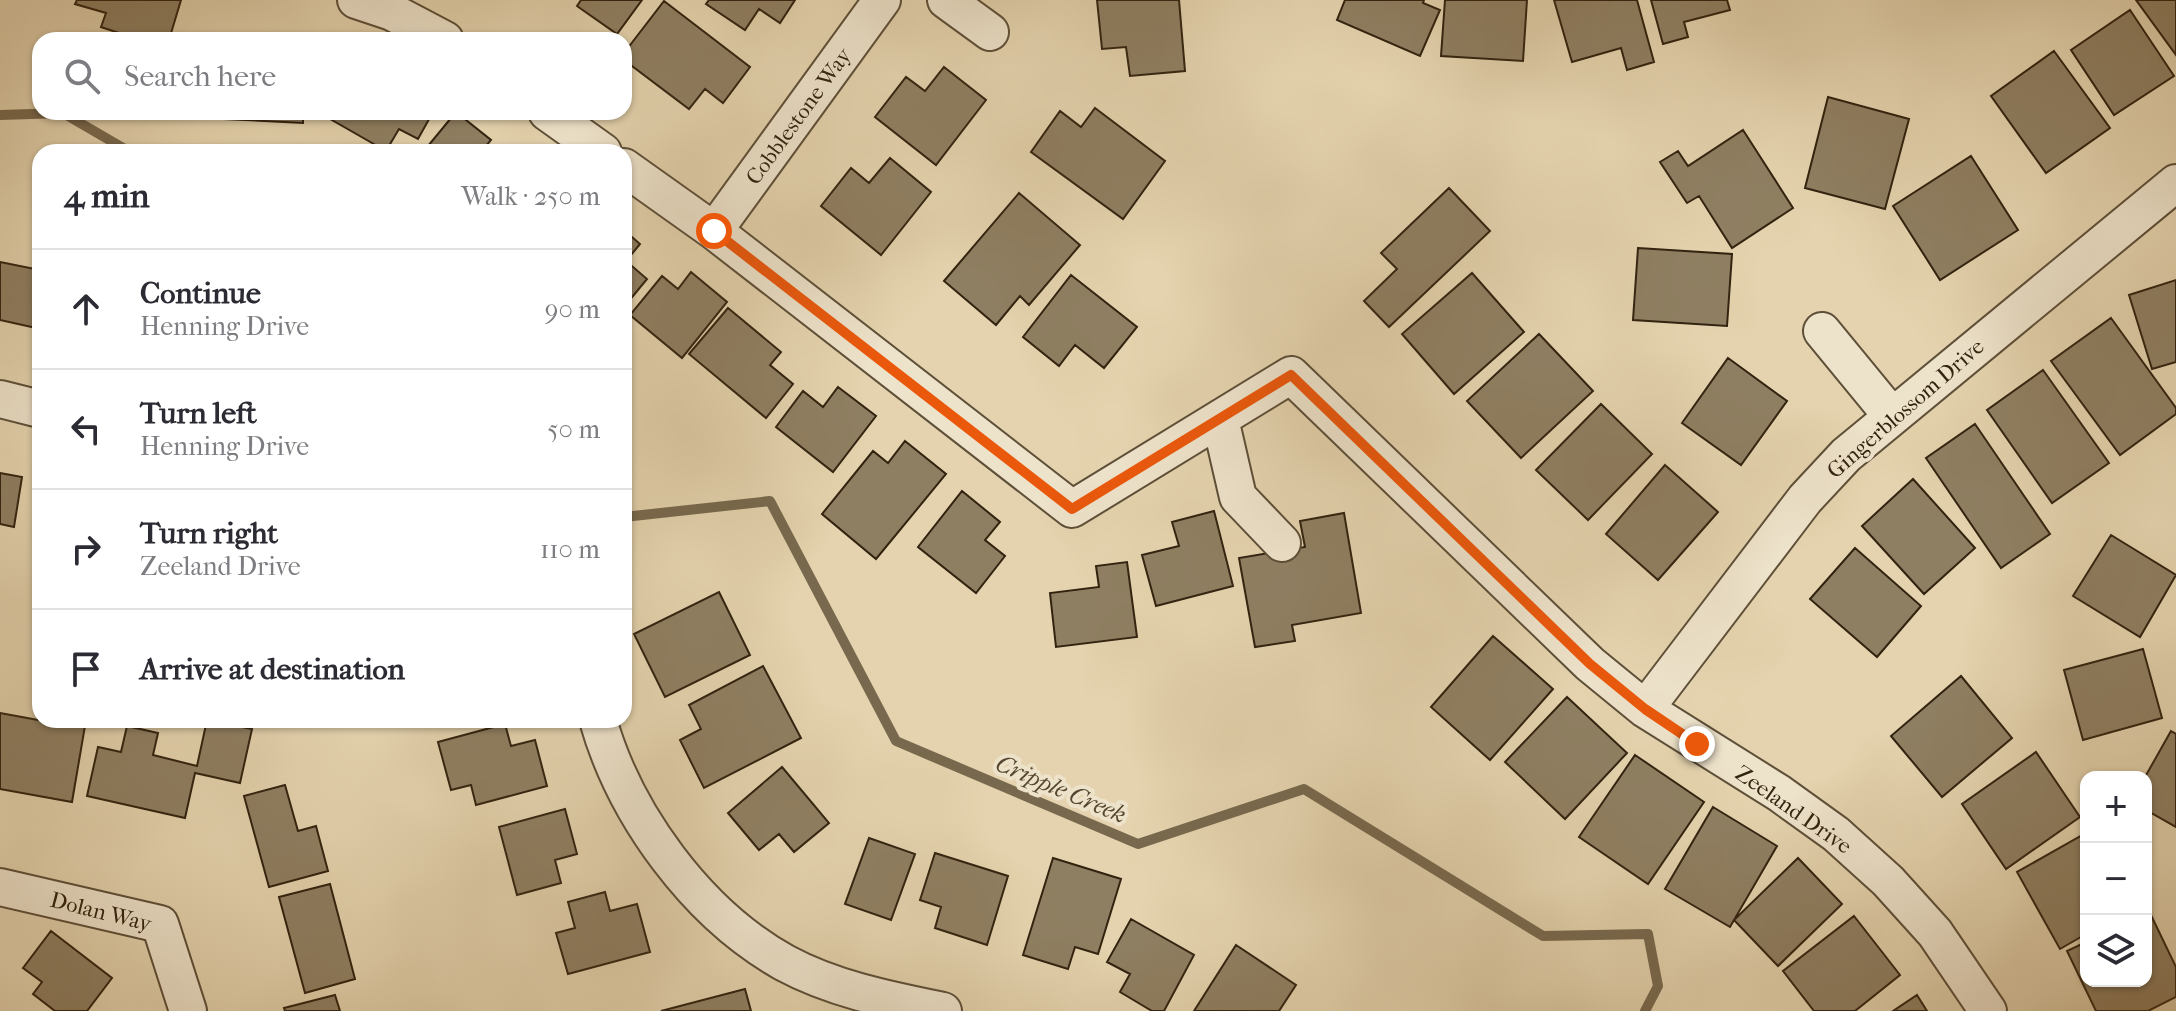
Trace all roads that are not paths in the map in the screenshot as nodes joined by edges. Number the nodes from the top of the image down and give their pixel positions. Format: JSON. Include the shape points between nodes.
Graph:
{"nodes":[{"id":1,"x":356,"y":0,"type":"edge"},
{"id":2,"x":882,"y":0,"type":"edge"},
{"id":3,"x":946,"y":0,"type":"edge"},
{"id":4,"x":430,"y":32,"type":"edge"},
{"id":5,"x":990,"y":32,"type":"dead end"},
{"id":6,"x":558,"y":120,"type":"edge"},
{"id":7,"x":592,"y":144,"type":"edge"},
{"id":8,"x":632,"y":173,"type":"edge"},
{"id":9,"x":2172,"y":193,"type":"edge"},
{"id":10,"x":714,"y":231,"type":"junction"},
{"id":11,"x":1822,"y":331,"type":"dead end"},
{"id":12,"x":0,"y":399,"type":"edge"},
{"id":13,"x":32,"y":407,"type":"edge"},
{"id":14,"x":1891,"y":415,"type":"junction"},
{"id":15,"x":1220,"y":419,"type":"junction"},
{"id":16,"x":1282,"y":543,"type":"dead end"},
{"id":17,"x":1645,"y":709,"type":"junction"},
{"id":18,"x":601,"y":728,"type":"edge"},
{"id":19,"x":0,"y":887,"type":"edge"},
{"id":20,"x":882,"y":1005,"type":"edge"},
{"id":21,"x":188,"y":1011,"type":"edge"},
{"id":22,"x":943,"y":1011,"type":"edge"},
{"id":23,"x":1988,"y":1011,"type":"edge"}],
"edges":[{"from":1,"to":4,"type":"street"},
{"from":2,"to":10,"type":"street","name":"Cobblestone Way"},
{"from":3,"to":5,"type":"street"},
{"from":6,"to":7,"type":"street"},
{"from":8,"to":10,"type":"street"},
{"from":9,"to":14,"type":"street","name":"Gingerblossom Drive"},
{"from":10,"to":15,"type":"street","via":[[1072,509]]},
{"from":11,"to":14,"type":"street"},
{"from":12,"to":13,"type":"street"},
{"from":14,"to":17,"type":"street","name":"Gingerblossom Drive","via":[[1805,499]]},
{"from":15,"to":16,"type":"street","via":[[1238,497]]},
{"from":15,"to":17,"type":"street","name":"Zeeland Drive","via":[[1291,375],[1590,664]]},
{"from":17,"to":23,"type":"street","name":"Zeeland Drive","via":[[1836,834],[1935,933]]},
{"from":18,"to":20,"type":"street","via":[[622,783],[646,825],[707,901],[784,962]]},
{"from":19,"to":21,"type":"street","name":"Dolan Way","via":[[160,924]]},
{"from":20,"to":22,"type":"street"}]}
